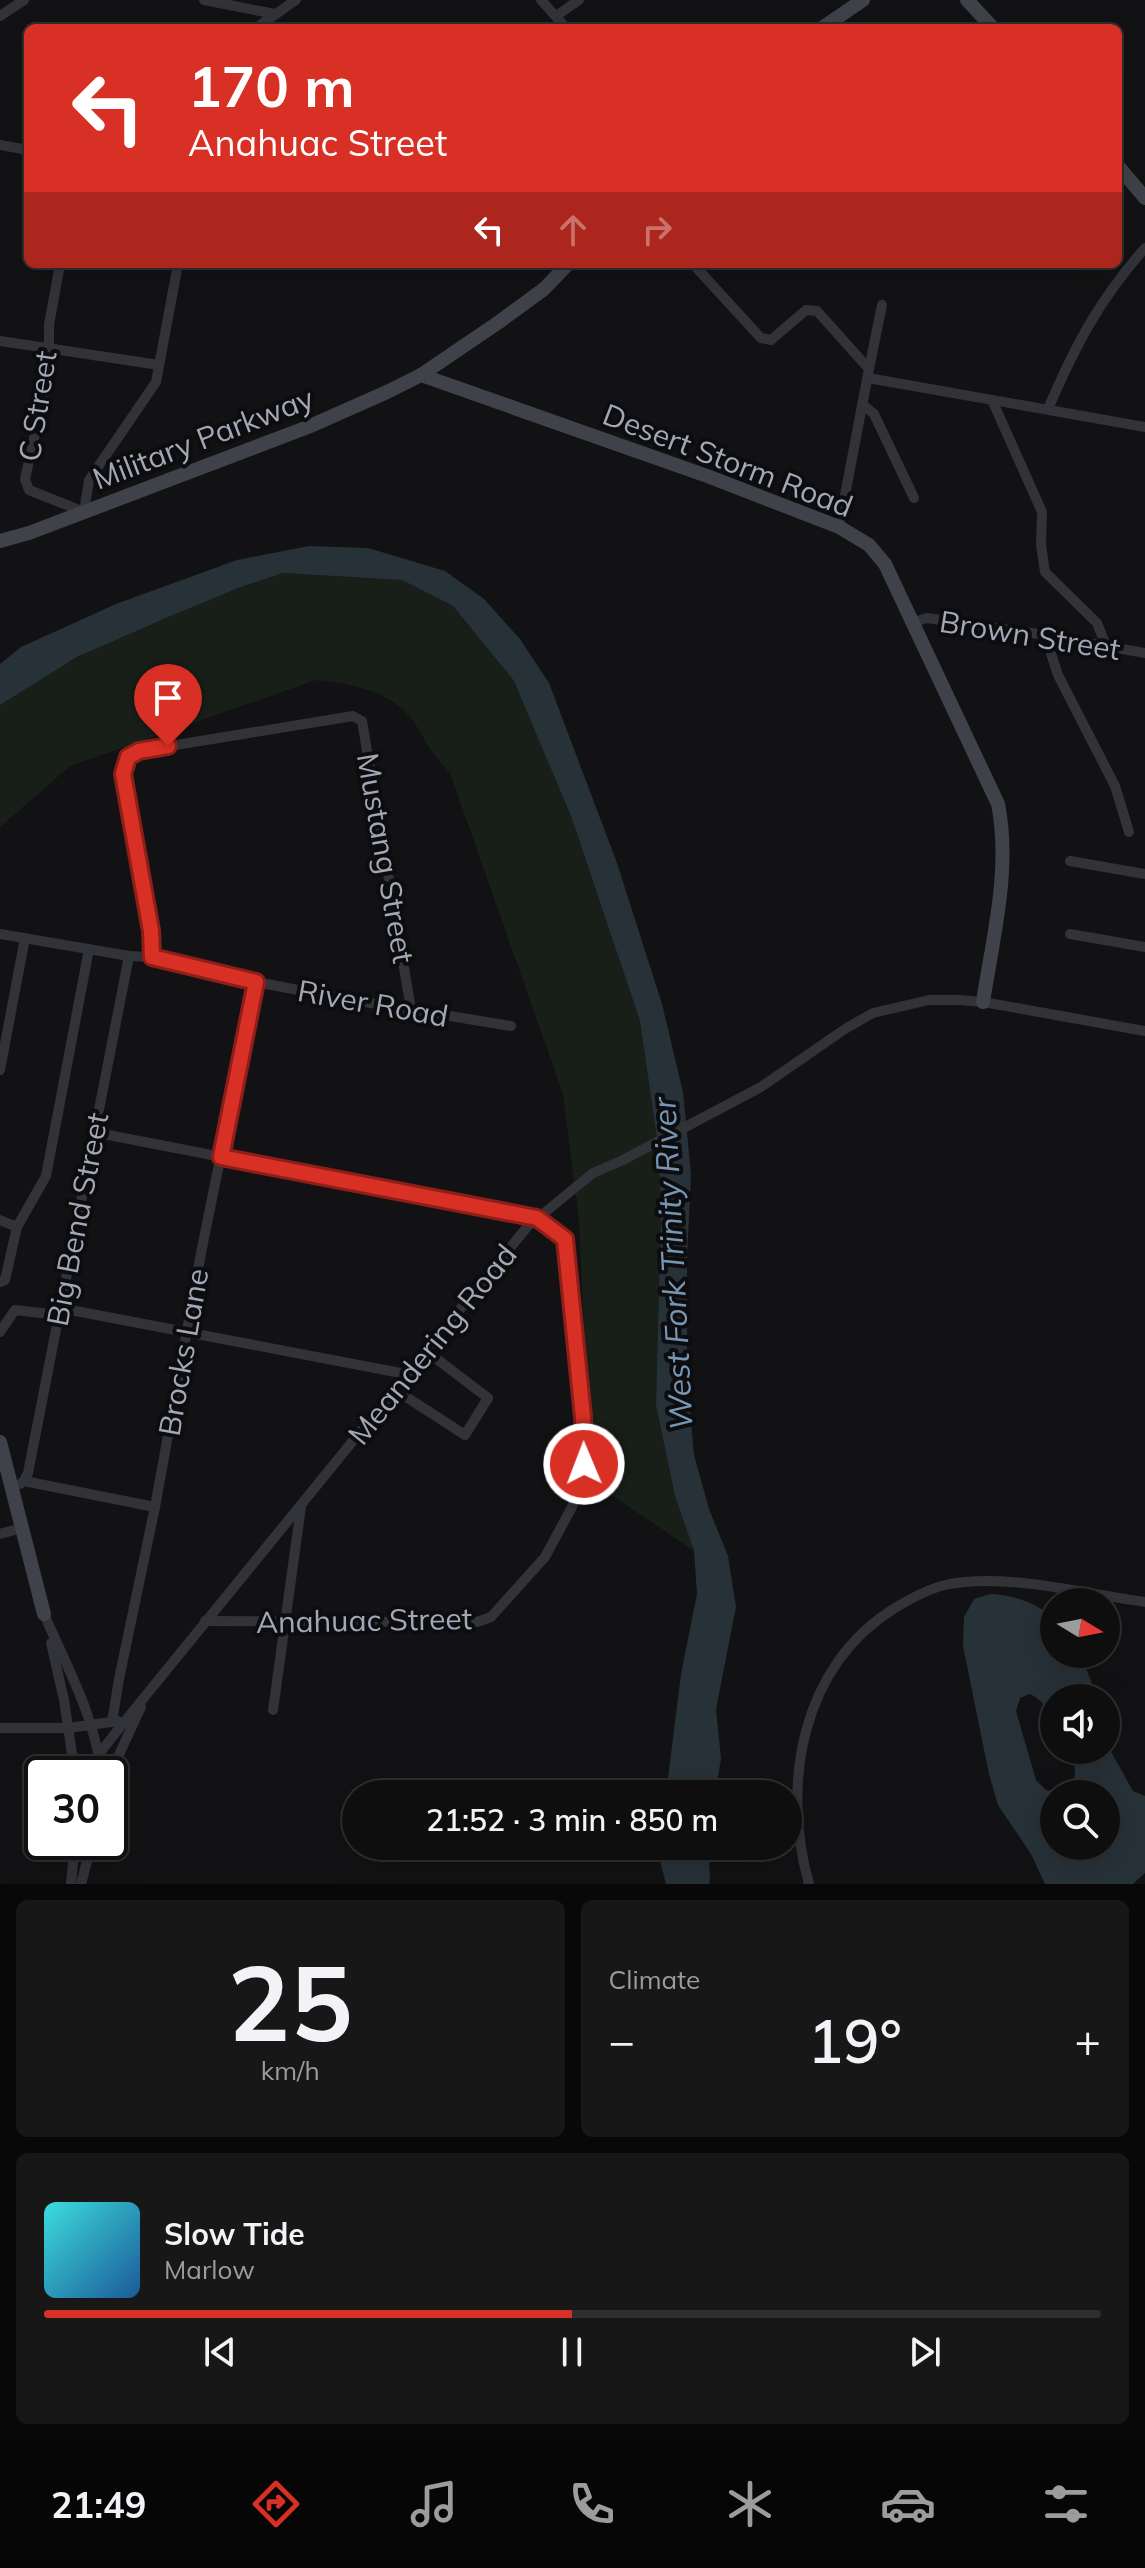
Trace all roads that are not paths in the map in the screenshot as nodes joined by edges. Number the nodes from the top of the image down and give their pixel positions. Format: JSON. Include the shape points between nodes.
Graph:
{"nodes":[{"id":1,"x":24,"y":0,"type":"edge"},
{"id":2,"x":204,"y":0,"type":"edge"},
{"id":3,"x":296,"y":0,"type":"edge"},
{"id":4,"x":541,"y":0,"type":"edge"},
{"id":5,"x":579,"y":0,"type":"edge"},
{"id":6,"x":863,"y":0,"type":"edge"},
{"id":7,"x":967,"y":0,"type":"edge"},
{"id":8,"x":275,"y":14,"type":"junction"},
{"id":9,"x":0,"y":16,"type":"edge"},
{"id":10,"x":556,"y":16,"type":"junction"},
{"id":11,"x":261,"y":24,"type":"edge"},
{"id":12,"x":563,"y":24,"type":"edge"},
{"id":13,"x":828,"y":24,"type":"edge"},
{"id":14,"x":989,"y":24,"type":"edge"},
{"id":15,"x":0,"y":145,"type":"edge"},
{"id":16,"x":24,"y":149,"type":"edge"},
{"id":17,"x":1122,"y":171,"type":"edge"},
{"id":18,"x":1145,"y":198,"type":"edge"},
{"id":19,"x":1145,"y":248,"type":"edge"},
{"id":20,"x":59,"y":268,"type":"edge"},
{"id":21,"x":177,"y":268,"type":"edge"},
{"id":22,"x":564,"y":268,"type":"edge"},
{"id":23,"x":697,"y":268,"type":"edge"},
{"id":24,"x":882,"y":305,"type":"dead end"},
{"id":25,"x":0,"y":341,"type":"edge"},
{"id":26,"x":48,"y":350,"type":"junction"},
{"id":27,"x":159,"y":365,"type":"junction"},
{"id":28,"x":868,"y":374,"type":"junction"},
{"id":29,"x":421,"y":375,"type":"junction"},
{"id":30,"x":992,"y":400,"type":"junction"},
{"id":31,"x":862,"y":404,"type":"junction"},
{"id":32,"x":1048,"y":409,"type":"junction"},
{"id":33,"x":1145,"y":427,"type":"edge"},
{"id":34,"x":914,"y":498,"type":"dead end"},
{"id":35,"x":84,"y":512,"type":"junction"},
{"id":36,"x":839,"y":527,"type":"junction"},
{"id":37,"x":0,"y":541,"type":"edge"},
{"id":38,"x":914,"y":622,"type":"junction"},
{"id":39,"x":1045,"y":635,"type":"junction"},
{"id":40,"x":1106,"y":646,"type":"junction"},
{"id":41,"x":1145,"y":653,"type":"edge"},
{"id":42,"x":1129,"y":832,"type":"dead end"},
{"id":43,"x":1070,"y":861,"type":"dead end"},
{"id":44,"x":1145,"y":874,"type":"edge"},
{"id":45,"x":0,"y":934,"type":"edge"},
{"id":46,"x":1070,"y":934,"type":"dead end"},
{"id":47,"x":25,"y":938,"type":"junction"},
{"id":48,"x":1145,"y":947,"type":"edge"},
{"id":49,"x":89,"y":949,"type":"junction"},
{"id":50,"x":129,"y":956,"type":"junction"},
{"id":51,"x":152,"y":957,"type":"junction"},
{"id":52,"x":256,"y":982,"type":"junction"},
{"id":53,"x":983,"y":1002,"type":"junction"},
{"id":54,"x":411,"y":1009,"type":"junction"},
{"id":55,"x":511,"y":1026,"type":"dead end"},
{"id":56,"x":1145,"y":1031,"type":"edge"},
{"id":57,"x":0,"y":1070,"type":"edge"},
{"id":58,"x":93,"y":1132,"type":"junction"},
{"id":59,"x":221,"y":1157,"type":"junction"},
{"id":60,"x":537,"y":1218,"type":"junction"},
{"id":61,"x":0,"y":1220,"type":"edge"},
{"id":62,"x":17,"y":1227,"type":"junction"},
{"id":63,"x":0,"y":1282,"type":"edge"},
{"id":64,"x":59,"y":1312,"type":"junction"},
{"id":65,"x":0,"y":1332,"type":"edge"},
{"id":66,"x":186,"y":1334,"type":"junction"},
{"id":67,"x":425,"y":1350,"type":"junction"},
{"id":68,"x":406,"y":1374,"type":"junction"},
{"id":69,"x":394,"y":1389,"type":"junction"},
{"id":70,"x":0,"y":1442,"type":"edge"},
{"id":71,"x":585,"y":1449,"type":"junction"},
{"id":72,"x":607,"y":1472,"type":"dead end"},
{"id":73,"x":18,"y":1485,"type":"junction"},
{"id":74,"x":301,"y":1505,"type":"junction"},
{"id":75,"x":155,"y":1507,"type":"junction"},
{"id":76,"x":22,"y":1528,"type":"junction"},
{"id":77,"x":0,"y":1534,"type":"edge"},
{"id":78,"x":1145,"y":1602,"type":"edge"},
{"id":79,"x":44,"y":1614,"type":"junction"},
{"id":80,"x":205,"y":1621,"type":"junction"},
{"id":81,"x":285,"y":1621,"type":"junction"},
{"id":82,"x":148,"y":1694,"type":"junction"},
{"id":83,"x":273,"y":1710,"type":"dead end"},
{"id":84,"x":125,"y":1721,"type":"junction"},
{"id":85,"x":112,"y":1722,"type":"junction"},
{"id":86,"x":91,"y":1725,"type":"junction"},
{"id":87,"x":0,"y":1728,"type":"edge"},
{"id":88,"x":68,"y":1728,"type":"junction"},
{"id":89,"x":99,"y":1754,"type":"joint"},
{"id":90,"x":72,"y":1756,"type":"edge"},
{"id":91,"x":119,"y":1756,"type":"edge"},
{"id":92,"x":73,"y":1860,"type":"edge"},
{"id":93,"x":87,"y":1860,"type":"edge"},
{"id":94,"x":71,"y":1884,"type":"edge"},
{"id":95,"x":81,"y":1884,"type":"edge"},
{"id":96,"x":809,"y":1884,"type":"edge"}],
"edges":[{"from":1,"to":9,"type":"street"},
{"from":2,"to":8,"type":"street"},
{"from":3,"to":8,"type":"street"},
{"from":4,"to":10,"type":"street"},
{"from":5,"to":10,"type":"street"},
{"from":6,"to":13,"type":"street"},
{"from":7,"to":14,"type":"street"},
{"from":8,"to":11,"type":"street"},
{"from":10,"to":12,"type":"street"},
{"from":15,"to":16,"type":"street"},
{"from":17,"to":18,"type":"street"},
{"from":19,"to":32,"type":"street","via":[[1086,327]]},
{"from":20,"to":26,"type":"street","name":"C Street"},
{"from":21,"to":27,"type":"street"},
{"from":22,"to":29,"type":"street","name":"Military Parkway","via":[[544,289]]},
{"from":23,"to":28,"type":"street","via":[[761,338],[771,340],[806,310],[817,311]]},
{"from":24,"to":28,"type":"street"},
{"from":25,"to":26,"type":"street"},
{"from":26,"to":27,"type":"street"},
{"from":26,"to":35,"type":"street","name":"C Street","via":[[49,370],[25,479],[29,490]]},
{"from":27,"to":35,"type":"street","via":[[156,382],[89,480]]},
{"from":28,"to":30,"type":"street"},
{"from":28,"to":31,"type":"street"},
{"from":29,"to":35,"type":"street","name":"Military Parkway","via":[[308,427]]},
{"from":29,"to":36,"type":"street","name":"Desert Storm Road"},
{"from":30,"to":32,"type":"street"},
{"from":30,"to":40,"type":"street","via":[[1042,512],[1045,572],[1097,623]]},
{"from":31,"to":34,"type":"street","via":[[874,414]]},
{"from":31,"to":36,"type":"street"},
{"from":32,"to":33,"type":"street"},
{"from":35,"to":37,"type":"street","name":"Military Parkway"},
{"from":36,"to":38,"type":"street","name":"Desert Storm Road","via":[[869,545],[885,564]]},
{"from":38,"to":39,"type":"street","name":"Brown Street","via":[[927,618]]},
{"from":38,"to":53,"type":"street","name":"Desert Storm Road","via":[[991,784],[1003,828],[1002,881]]},
{"from":39,"to":40,"type":"street","name":"Brown Street"},
{"from":39,"to":42,"type":"street","via":[[1058,675],[1115,786]]},
{"from":40,"to":41,"type":"street","name":"Brown Street"},
{"from":43,"to":44,"type":"street"},
{"from":45,"to":47,"type":"street","name":"River Road"},
{"from":46,"to":48,"type":"street"},
{"from":47,"to":49,"type":"street","name":"River Road"},
{"from":47,"to":57,"type":"street"},
{"from":49,"to":50,"type":"street","name":"River Road"},
{"from":49,"to":62,"type":"street","via":[[46,1176]]},
{"from":50,"to":51,"type":"street","name":"River Road"},
{"from":50,"to":58,"type":"street","name":"Big Bend Street"},
{"from":51,"to":52,"type":"street","name":"River Road"},
{"from":51,"to":54,"type":"street","name":"Mustang Street","via":[[124,785],[128,757],[139,751],[360,718]]},
{"from":52,"to":54,"type":"street","name":"River Road"},
{"from":52,"to":59,"type":"street","name":"Brocks Lane"},
{"from":53,"to":56,"type":"street","name":"Meandering Road"},
{"from":53,"to":60,"type":"street","name":"Meandering Road","via":[[929,1000],[873,1013],[761,1087],[593,1173]]},
{"from":54,"to":55,"type":"street","name":"River Road"},
{"from":58,"to":59,"type":"street"},
{"from":58,"to":64,"type":"street","name":"Big Bend Street"},
{"from":59,"to":60,"type":"street"},
{"from":59,"to":66,"type":"street","name":"Brocks Lane"},
{"from":60,"to":67,"type":"street","name":"Meandering Road"},
{"from":60,"to":71,"type":"street","name":"Anahuac Street","via":[[565,1239]]},
{"from":61,"to":62,"type":"street"},
{"from":62,"to":63,"type":"street","via":[[5,1280]]},
{"from":64,"to":65,"type":"street","via":[[15,1310]]},
{"from":64,"to":66,"type":"street"},
{"from":64,"to":73,"type":"street","name":"Big Bend Street","via":[[28,1473]]},
{"from":66,"to":68,"type":"street"},
{"from":66,"to":75,"type":"street","name":"Brocks Lane"},
{"from":67,"to":68,"type":"street","name":"Meandering Road"},
{"from":67,"to":69,"type":"street","via":[[488,1398],[465,1435]]},
{"from":68,"to":69,"type":"street","name":"Meandering Road"},
{"from":69,"to":74,"type":"street","name":"Meandering Road"},
{"from":70,"to":73,"type":"street"},
{"from":71,"to":72,"type":"street"},
{"from":71,"to":81,"type":"street","name":"Anahuac Street","via":[[572,1507],[545,1557],[491,1617],[477,1622]]},
{"from":73,"to":75,"type":"street"},
{"from":73,"to":76,"type":"street"},
{"from":74,"to":80,"type":"street","name":"Meandering Road"},
{"from":74,"to":81,"type":"street"},
{"from":75,"to":85,"type":"street","name":"Brocks Lane"},
{"from":76,"to":77,"type":"street"},
{"from":76,"to":79,"type":"street"},
{"from":78,"to":96,"type":"street","via":[[1018,1583],[945,1585],[902,1604],[855,1638],[824,1684],[808,1723],[801,1760],[797,1827]]},
{"from":79,"to":86,"type":"street"},
{"from":79,"to":88,"type":"street"},
{"from":80,"to":81,"type":"street","name":"Anahuac Street"},
{"from":80,"to":82,"type":"street","name":"Meandering Road"},
{"from":81,"to":83,"type":"street"},
{"from":82,"to":84,"type":"street","name":"Meandering Road"},
{"from":82,"to":91,"type":"street","name":"Meandering Road"},
{"from":84,"to":85,"type":"street"},
{"from":84,"to":89,"type":"street","name":"Meandering Road"},
{"from":85,"to":86,"type":"street"},
{"from":86,"to":88,"type":"street"},
{"from":86,"to":89,"type":"street"},
{"from":87,"to":88,"type":"street"},
{"from":88,"to":90,"type":"street"},
{"from":92,"to":94,"type":"street"},
{"from":93,"to":95,"type":"street"}]}
